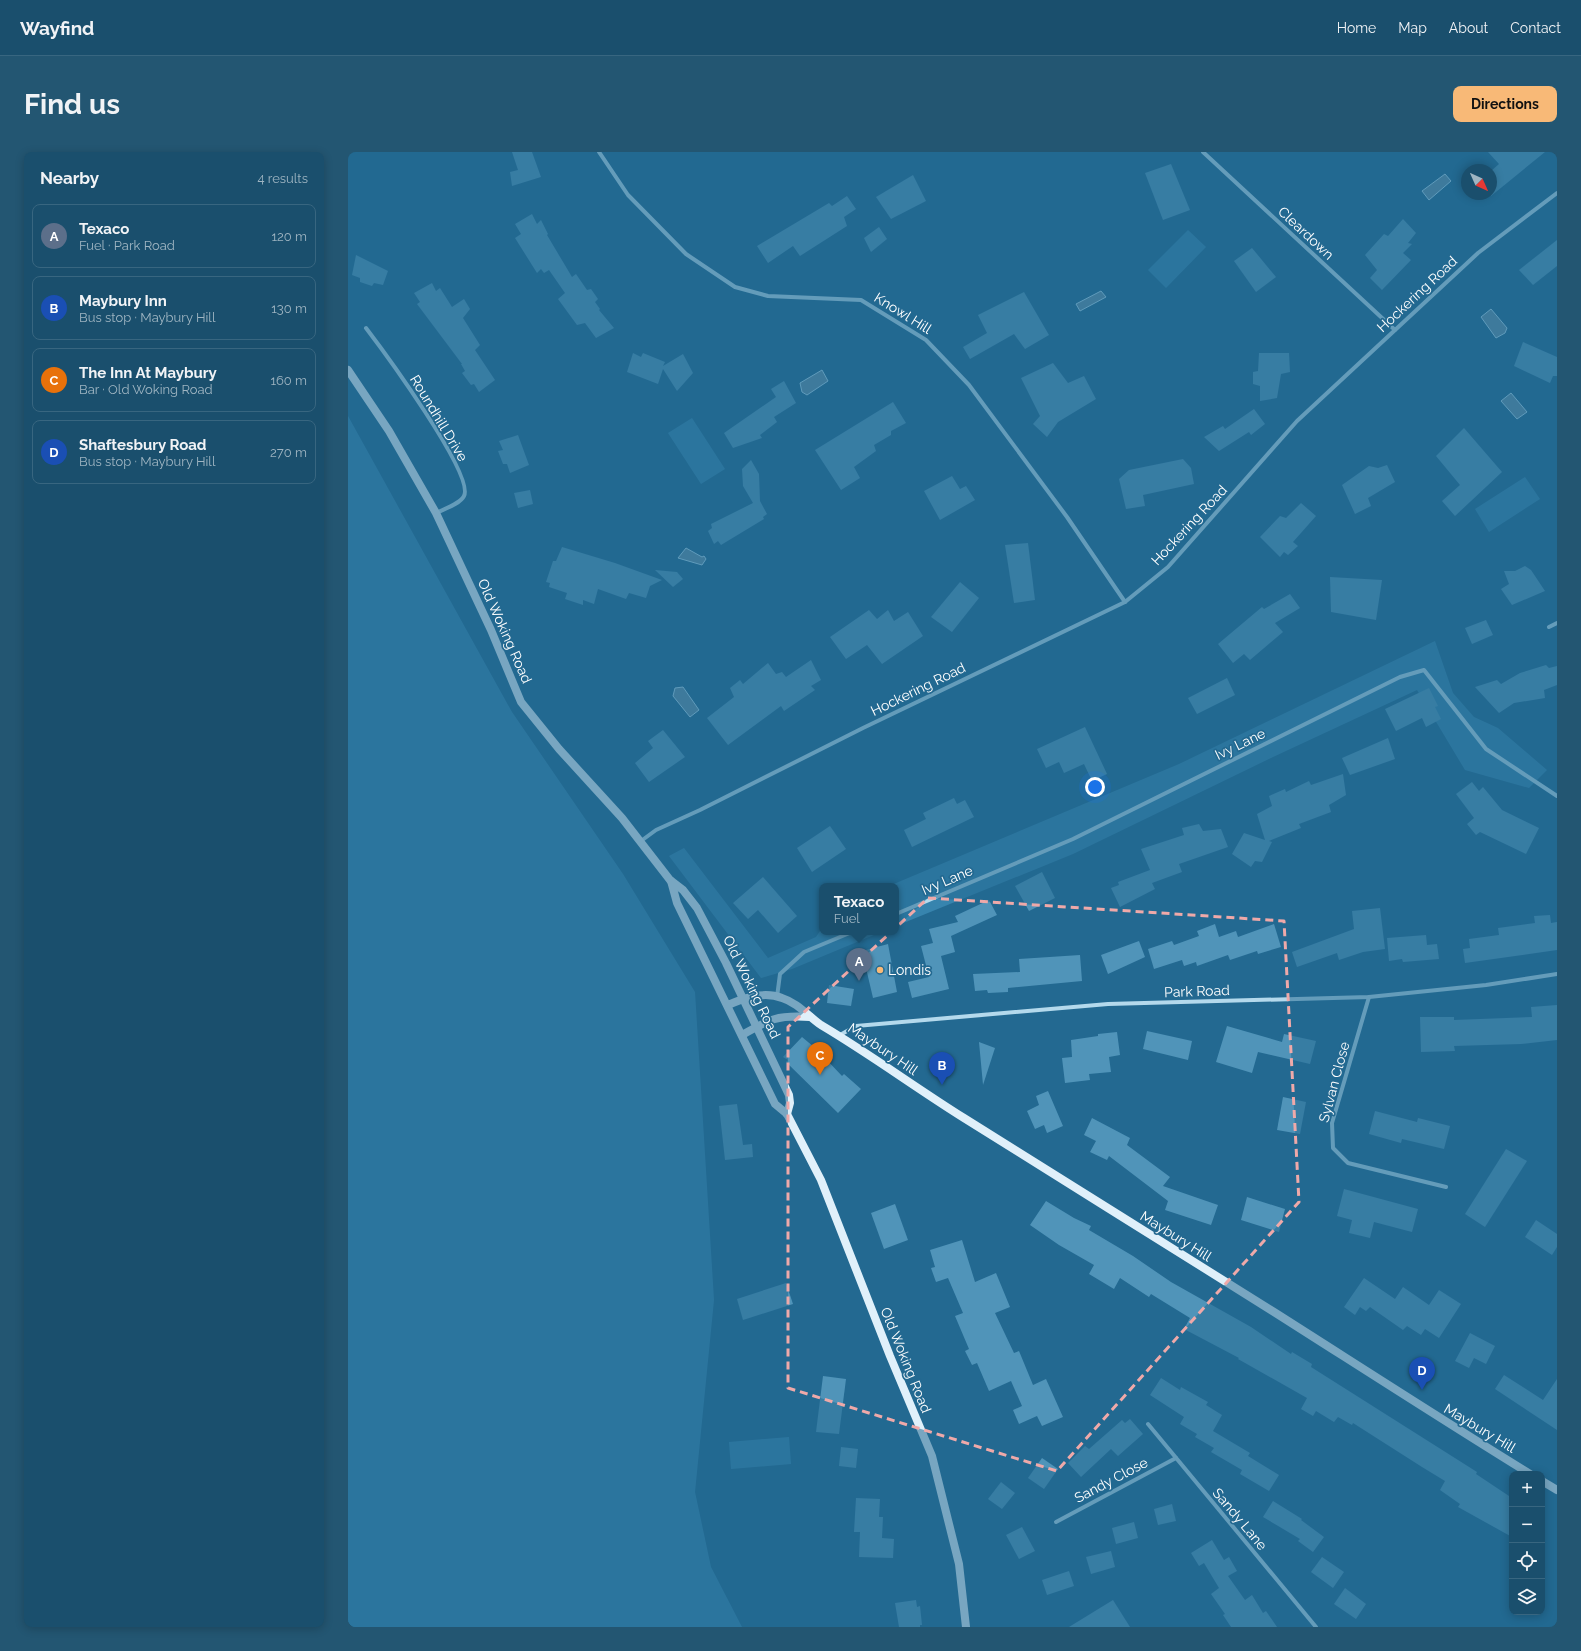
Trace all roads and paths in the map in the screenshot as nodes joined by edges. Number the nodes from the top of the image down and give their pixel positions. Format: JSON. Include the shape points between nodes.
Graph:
{"nodes":[{"id":1,"x":599,"y":152,"type":"edge"},
{"id":2,"x":1203,"y":152,"type":"edge"},
{"id":3,"x":1557,"y":193,"type":"edge"},
{"id":4,"x":366,"y":328,"type":"dead end"},
{"id":5,"x":1395,"y":330,"type":"junction"},
{"id":6,"x":348,"y":370,"type":"edge"},
{"id":7,"x":436,"y":513,"type":"junction"},
{"id":8,"x":1125,"y":602,"type":"junction"},
{"id":9,"x":1557,"y":623,"type":"edge"},
{"id":10,"x":1549,"y":626,"type":"dead end"},
{"id":11,"x":1557,"y":796,"type":"edge"},
{"id":12,"x":641,"y":841,"type":"junction"},
{"id":13,"x":670,"y":880,"type":"junction"},
{"id":14,"x":899,"y":913,"type":"edge"},
{"id":15,"x":845,"y":935,"type":"edge"},
{"id":16,"x":1557,"y":974,"type":"edge"},
{"id":17,"x":777,"y":997,"type":"junction"},
{"id":18,"x":1369,"y":997,"type":"junction"},
{"id":19,"x":742,"y":998,"type":"junction"},
{"id":20,"x":728,"y":1005,"type":"junction"},
{"id":21,"x":810,"y":1017,"type":"junction"},
{"id":22,"x":757,"y":1027,"type":"junction"},
{"id":23,"x":742,"y":1035,"type":"junction"},
{"id":24,"x":840,"y":1035,"type":"junction"},
{"id":25,"x":787,"y":1114,"type":"junction"},
{"id":26,"x":1446,"y":1187,"type":"dead end"},
{"id":27,"x":1148,"y":1424,"type":"dead end"},
{"id":28,"x":1176,"y":1458,"type":"junction"},
{"id":29,"x":1525,"y":1471,"type":"edge"},
{"id":30,"x":1545,"y":1483,"type":"edge"},
{"id":31,"x":1557,"y":1490,"type":"edge"},
{"id":32,"x":1056,"y":1522,"type":"dead end"},
{"id":33,"x":966,"y":1627,"type":"edge"},
{"id":34,"x":1316,"y":1627,"type":"edge"}],
"edges":[{"from":1,"to":8,"type":"street","name":"Knowl Hill","via":[[628,195],[686,254],[735,287],[768,296],[861,300],[926,340],[969,385],[1067,517]]},
{"from":2,"to":5,"type":"street","name":"Cleardown"},
{"from":3,"to":5,"type":"street","name":"Hockering Road","via":[[1478,253]]},
{"from":4,"to":7,"type":"street","name":"Roundhill Drive","via":[[446,445],[458,468],[465,495]]},
{"from":5,"to":8,"type":"street","name":"Hockering Road","via":[[1297,422],[1168,567]]},
{"from":6,"to":7,"type":"main road","name":"Old Woking Road","via":[[389,431]]},
{"from":7,"to":12,"type":"main road","name":"Old Woking Road","via":[[491,630],[521,702]]},
{"from":8,"to":12,"type":"street","name":"Hockering Road","via":[[656,830]]},
{"from":9,"to":10,"type":"street"},
{"from":11,"to":14,"type":"street","name":"Ivy Lane","via":[[1486,749],[1424,670],[1400,677],[1073,839]]},
{"from":12,"to":13,"type":"main road","name":"Old Woking Road"},
{"from":13,"to":19,"type":"main road","name":"Old Woking Road","via":[[683,890],[697,908]]},
{"from":13,"to":20,"type":"main road","name":"Old Woking Road","via":[[677,903]]},
{"from":15,"to":17,"type":"street","via":[[804,952],[780,974]]},
{"from":16,"to":18,"type":"street","name":"Park Road","via":[[1486,985]]},
{"from":17,"to":19,"type":"main road","name":"Maybury Hill"},
{"from":17,"to":21,"type":"main road","name":"Maybury Hill","via":[[799,1006]]},
{"from":18,"to":24,"type":"street","name":"Park Road","via":[[1108,1004],[856,1026]]},
{"from":18,"to":26,"type":"street","name":"Sylvan Close","via":[[1332,1122],[1332,1148],[1348,1163]]},
{"from":19,"to":20,"type":"main road","name":"Maybury Hill"},
{"from":19,"to":22,"type":"main road","name":"Old Woking Road"},
{"from":20,"to":23,"type":"main road","name":"Old Woking Road"},
{"from":21,"to":22,"type":"main road","name":"Maybury Hill","via":[[782,1016]]},
{"from":21,"to":24,"type":"main road","name":"Maybury Hill"},
{"from":22,"to":23,"type":"main road","name":"Maybury Hill"},
{"from":22,"to":25,"type":"main road","name":"Old Woking Road","via":[[789,1095]]},
{"from":23,"to":25,"type":"main road","name":"Old Woking Road","via":[[775,1104]]},
{"from":24,"to":29,"type":"main road","name":"Maybury Hill","via":[[959,1115]]},
{"from":25,"to":33,"type":"main road","name":"Old Woking Road","via":[[821,1180],[932,1456],[959,1564]]},
{"from":27,"to":28,"type":"street","name":"Sandy Lane"},
{"from":28,"to":32,"type":"street","name":"Sandy Close"},
{"from":28,"to":34,"type":"street","name":"Sandy Lane"},
{"from":30,"to":31,"type":"main road"}]}
